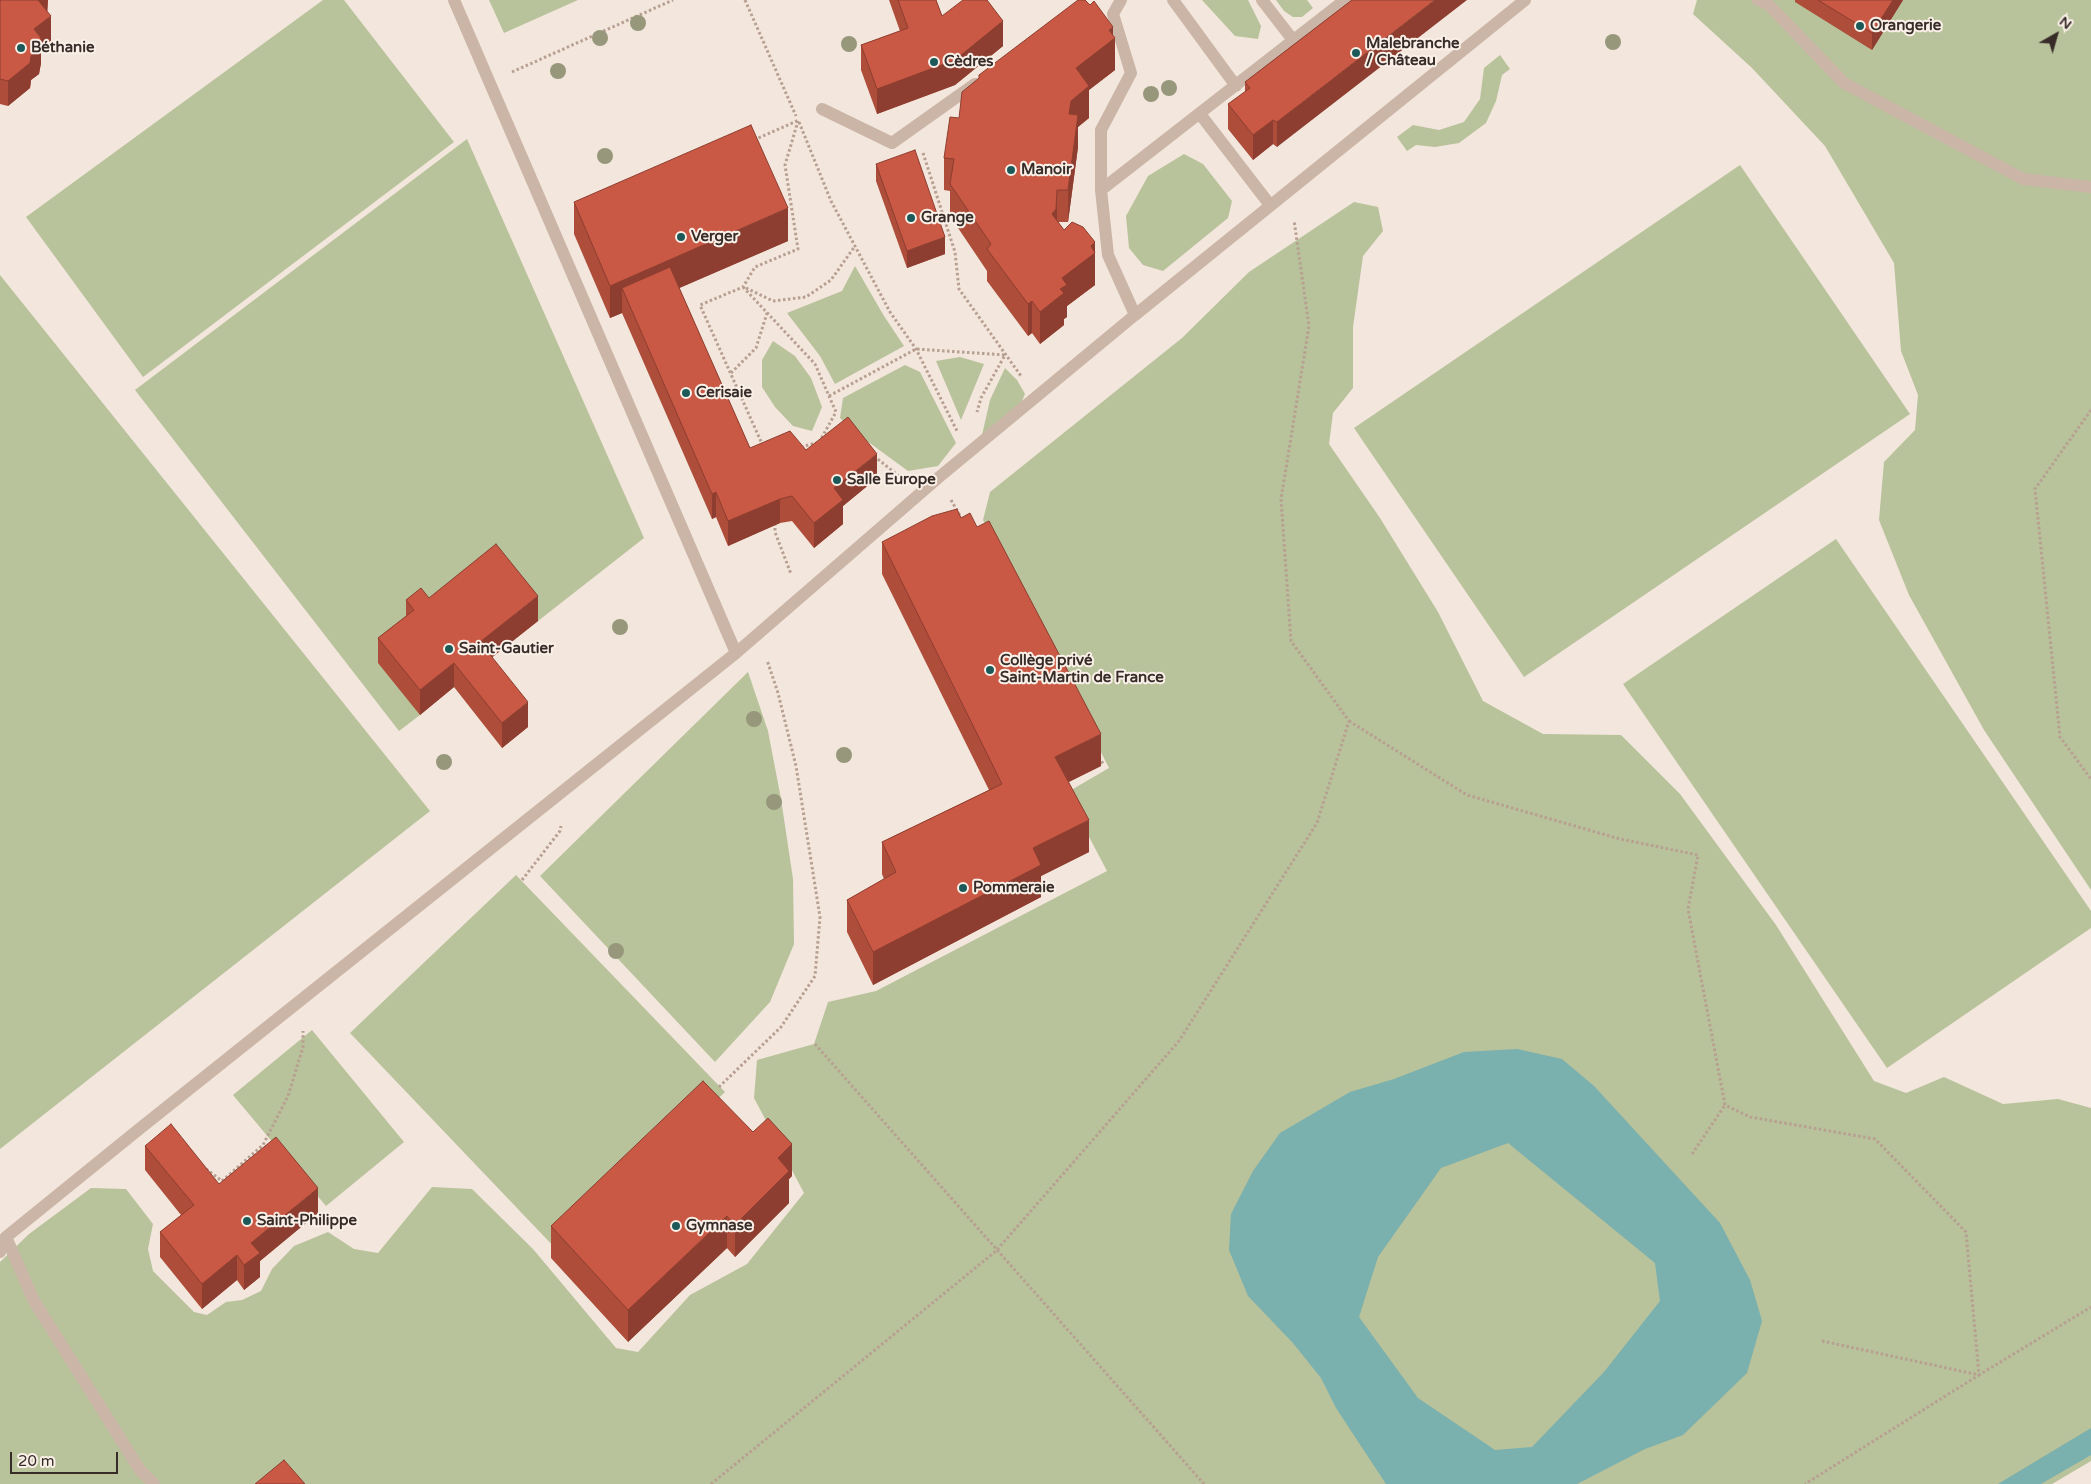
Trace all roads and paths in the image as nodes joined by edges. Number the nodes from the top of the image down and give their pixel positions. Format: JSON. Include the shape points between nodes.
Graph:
{"nodes":[{"id":1,"x":454,"y":0,"type":"edge"},
{"id":2,"x":674,"y":0,"type":"edge"},
{"id":3,"x":745,"y":0,"type":"edge"},
{"id":4,"x":1121,"y":0,"type":"edge"},
{"id":5,"x":1172,"y":0,"type":"edge"},
{"id":6,"x":1262,"y":0,"type":"edge"},
{"id":7,"x":1345,"y":0,"type":"edge"},
{"id":8,"x":1525,"y":0,"type":"edge"},
{"id":9,"x":1765,"y":1,"type":"edge"},
{"id":10,"x":1293,"y":40,"type":"junction"},
{"id":11,"x":986,"y":76,"type":"edge"},
{"id":12,"x":489,"y":82,"type":"junction"},
{"id":13,"x":1236,"y":86,"type":"junction"},
{"id":14,"x":822,"y":109,"type":"joint"},
{"id":15,"x":1200,"y":114,"type":"junction"},
{"id":16,"x":798,"y":120,"type":"junction"},
{"id":17,"x":915,"y":128,"type":"junction"},
{"id":18,"x":753,"y":140,"type":"edge"},
{"id":19,"x":2091,"y":187,"type":"edge"},
{"id":20,"x":1290,"y":189,"type":"junction"},
{"id":21,"x":1101,"y":190,"type":"junction"},
{"id":22,"x":1270,"y":205,"type":"junction"},
{"id":23,"x":855,"y":246,"type":"junction"},
{"id":24,"x":743,"y":287,"type":"junction"},
{"id":25,"x":767,"y":312,"type":"junction"},
{"id":26,"x":1136,"y":314,"type":"junction"},
{"id":27,"x":916,"y":350,"type":"junction"},
{"id":28,"x":1005,"y":355,"type":"junction"},
{"id":29,"x":731,"y":373,"type":"junction"},
{"id":30,"x":829,"y":396,"type":"junction"},
{"id":31,"x":1036,"y":396,"type":"junction"},
{"id":32,"x":2091,"y":410,"type":"edge"},
{"id":33,"x":831,"y":421,"type":"junction"},
{"id":34,"x":838,"y":427,"type":"edge"},
{"id":35,"x":763,"y":445,"type":"junction"},
{"id":36,"x":772,"y":447,"type":"edge"},
{"id":37,"x":797,"y":448,"type":"edge"},
{"id":38,"x":868,"y":451,"type":"edge"},
{"id":39,"x":766,"y":452,"type":"edge"},
{"id":40,"x":968,"y":453,"type":"junction"},
{"id":41,"x":938,"y":478,"type":"junction"},
{"id":42,"x":921,"y":494,"type":"junction"},
{"id":43,"x":774,"y":514,"type":"edge"},
{"id":44,"x":964,"y":523,"type":"edge"},
{"id":45,"x":799,"y":598,"type":"junction"},
{"id":46,"x":758,"y":633,"type":"junction"},
{"id":47,"x":736,"y":653,"type":"junction"},
{"id":48,"x":1349,"y":721,"type":"junction"},
{"id":49,"x":1099,"y":755,"type":"dead end"},
{"id":50,"x":1103,"y":764,"type":"dead end"},
{"id":51,"x":2091,"y":779,"type":"edge"},
{"id":52,"x":302,"y":998,"type":"junction"},
{"id":53,"x":814,"y":1044,"type":"dead end"},
{"id":54,"x":720,"y":1087,"type":"dead end"},
{"id":55,"x":1725,"y":1105,"type":"junction"},
{"id":56,"x":1692,"y":1154,"type":"dead end"},
{"id":57,"x":202,"y":1166,"type":"edge"},
{"id":58,"x":3,"y":1240,"type":"edge"},
{"id":59,"x":996,"y":1251,"type":"junction"},
{"id":60,"x":0,"y":1252,"type":"edge"},
{"id":61,"x":2091,"y":1307,"type":"edge"},
{"id":62,"x":1822,"y":1341,"type":"dead end"},
{"id":63,"x":1979,"y":1376,"type":"junction"},
{"id":64,"x":154,"y":1484,"type":"edge"},
{"id":65,"x":711,"y":1484,"type":"edge"},
{"id":66,"x":1204,"y":1484,"type":"edge"},
{"id":67,"x":1805,"y":1484,"type":"edge"}],
"edges":[{"from":1,"to":12,"type":"lane"},
{"from":2,"to":12,"type":"path"},
{"from":3,"to":16,"type":"path"},
{"from":4,"to":21,"type":"lane","via":[[1113,14],[1130,73],[1102,130]]},
{"from":5,"to":13,"type":"lane"},
{"from":6,"to":10,"type":"lane"},
{"from":7,"to":10,"type":"lane"},
{"from":8,"to":20,"type":"lane"},
{"from":9,"to":19,"type":"lane","via":[[1844,83],[2024,179]]},
{"from":10,"to":13,"type":"lane"},
{"from":11,"to":17,"type":"lane"},
{"from":12,"to":47,"type":"lane"},
{"from":13,"to":15,"type":"lane"},
{"from":14,"to":16,"type":"path"},
{"from":14,"to":17,"type":"lane","via":[[892,143]]},
{"from":15,"to":21,"type":"lane"},
{"from":15,"to":22,"type":"lane"},
{"from":16,"to":18,"type":"path"},
{"from":16,"to":23,"type":"path"},
{"from":16,"to":24,"type":"path","via":[[785,165],[798,250],[755,267]]},
{"from":17,"to":28,"type":"path","via":[[955,252],[959,289]]},
{"from":20,"to":22,"type":"lane"},
{"from":20,"to":48,"type":"path","via":[[1309,326],[1281,499],[1291,640]]},
{"from":21,"to":26,"type":"lane","via":[[1108,255]]},
{"from":22,"to":26,"type":"lane"},
{"from":23,"to":24,"type":"path","via":[[831,280],[806,297],[773,301]]},
{"from":23,"to":27,"type":"path","via":[[890,312]]},
{"from":24,"to":25,"type":"path"},
{"from":24,"to":29,"type":"path","via":[[700,305]]},
{"from":25,"to":29,"type":"path","via":[[756,348]]},
{"from":25,"to":30,"type":"path","via":[[814,364]]},
{"from":26,"to":31,"type":"lane"},
{"from":27,"to":28,"type":"path"},
{"from":27,"to":30,"type":"path"},
{"from":27,"to":40,"type":"path"},
{"from":28,"to":31,"type":"path"},
{"from":28,"to":40,"type":"path","via":[[981,398]]},
{"from":29,"to":35,"type":"path"},
{"from":30,"to":33,"type":"path","via":[[836,412]]},
{"from":31,"to":40,"type":"lane"},
{"from":32,"to":51,"type":"path","via":[[2035,489],[2060,737]]},
{"from":33,"to":34,"type":"path"},
{"from":33,"to":37,"type":"path","via":[[819,443]]},
{"from":35,"to":36,"type":"path"},
{"from":35,"to":39,"type":"path"},
{"from":38,"to":42,"type":"path"},
{"from":40,"to":41,"type":"lane"},
{"from":41,"to":42,"type":"lane"},
{"from":41,"to":44,"type":"path"},
{"from":42,"to":45,"type":"lane"},
{"from":43,"to":45,"type":"path","via":[[775,532]]},
{"from":45,"to":46,"type":"lane"},
{"from":46,"to":47,"type":"lane"},
{"from":46,"to":54,"type":"path","via":[[778,693],[796,766],[820,917],[815,976],[781,1027]]},
{"from":47,"to":52,"type":"lane"},
{"from":48,"to":55,"type":"path","via":[[1467,795],[1620,839],[1698,855],[1688,909]]},
{"from":48,"to":59,"type":"path","via":[[1316,823],[1179,1041]]},
{"from":49,"to":50,"type":"path"},
{"from":52,"to":57,"type":"path","via":[[303,1046],[288,1096],[263,1144],[222,1181]]},
{"from":52,"to":58,"type":"lane"},
{"from":53,"to":59,"type":"path"},
{"from":55,"to":56,"type":"path"},
{"from":55,"to":63,"type":"path","via":[[1750,1117],[1875,1139],[1966,1232]]},
{"from":58,"to":60,"type":"lane"},
{"from":58,"to":64,"type":"lane","via":[[34,1301],[140,1470]]},
{"from":59,"to":65,"type":"path"},
{"from":59,"to":66,"type":"path"},
{"from":61,"to":63,"type":"path"},
{"from":62,"to":63,"type":"path"},
{"from":63,"to":67,"type":"path"}]}
